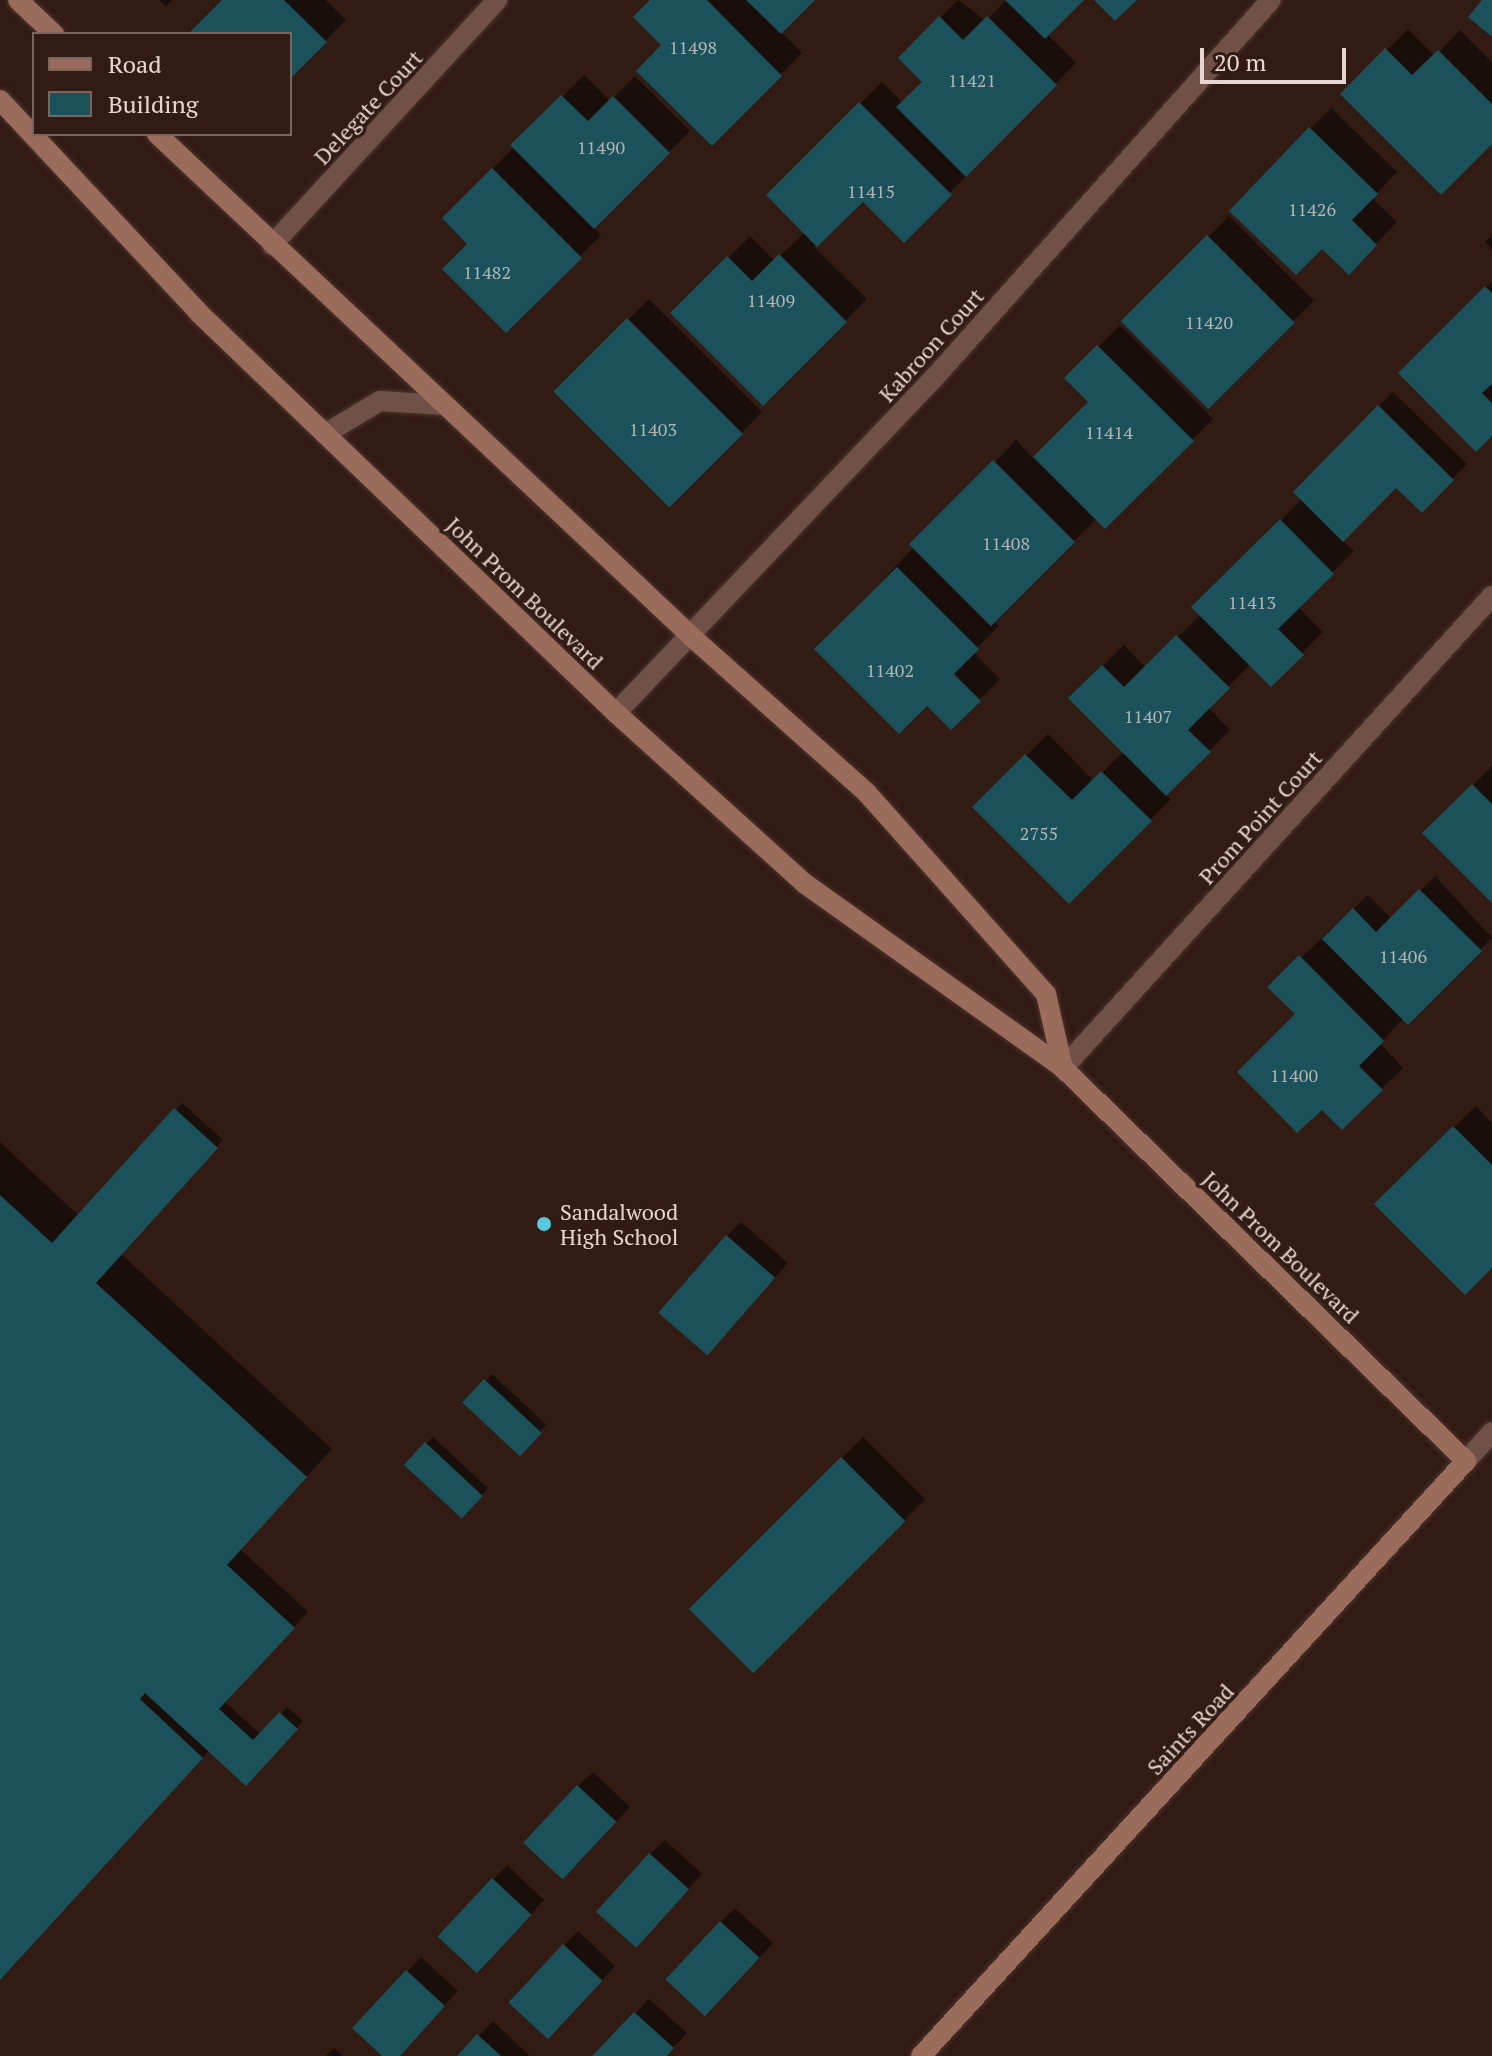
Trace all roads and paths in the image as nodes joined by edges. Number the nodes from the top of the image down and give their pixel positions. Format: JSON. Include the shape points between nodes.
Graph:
{"nodes":[{"id":1,"x":18,"y":0,"type":"edge"},
{"id":2,"x":1271,"y":0,"type":"edge"},
{"id":3,"x":494,"y":1,"type":"edge"},
{"id":4,"x":52,"y":32,"type":"edge"},
{"id":5,"x":0,"y":100,"type":"edge"},
{"id":6,"x":32,"y":134,"type":"edge"},
{"id":7,"x":34,"y":136,"type":"edge"},
{"id":8,"x":159,"y":136,"type":"edge"},
{"id":9,"x":272,"y":245,"type":"junction"},
{"id":10,"x":445,"y":405,"type":"junction"},
{"id":11,"x":325,"y":434,"type":"junction"},
{"id":12,"x":1492,"y":596,"type":"edge"},
{"id":13,"x":692,"y":637,"type":"junction"},
{"id":14,"x":616,"y":713,"type":"junction"},
{"id":15,"x":1063,"y":1068,"type":"junction"},
{"id":16,"x":1492,"y":1432,"type":"edge"},
{"id":17,"x":1466,"y":1461,"type":"junction"},
{"id":18,"x":921,"y":2056,"type":"edge"}],
"edges":[{"from":1,"to":4,"type":"street"},
{"from":2,"to":13,"type":"street","name":"Kabroon Court","via":[[943,368]]},
{"from":3,"to":9,"type":"street","name":"Delegate Court"},
{"from":5,"to":6,"type":"street","name":"John Prom Boulevard"},
{"from":7,"to":11,"type":"street","name":"John Prom Boulevard","via":[[199,313]]},
{"from":8,"to":9,"type":"street"},
{"from":9,"to":10,"type":"street"},
{"from":10,"to":11,"type":"street","via":[[380,401]]},
{"from":10,"to":13,"type":"street"},
{"from":11,"to":14,"type":"street","name":"John Prom Boulevard"},
{"from":12,"to":15,"type":"street","name":"Prom Point Court"},
{"from":13,"to":14,"type":"street","name":"Kabroon Court"},
{"from":13,"to":15,"type":"street","via":[[866,792],[1046,994]]},
{"from":14,"to":15,"type":"street","name":"John Prom Boulevard","via":[[804,883]]},
{"from":15,"to":17,"type":"street","name":"John Prom Boulevard"},
{"from":16,"to":17,"type":"street","name":"Saints Road"},
{"from":17,"to":18,"type":"street","name":"Saints Road"}]}
